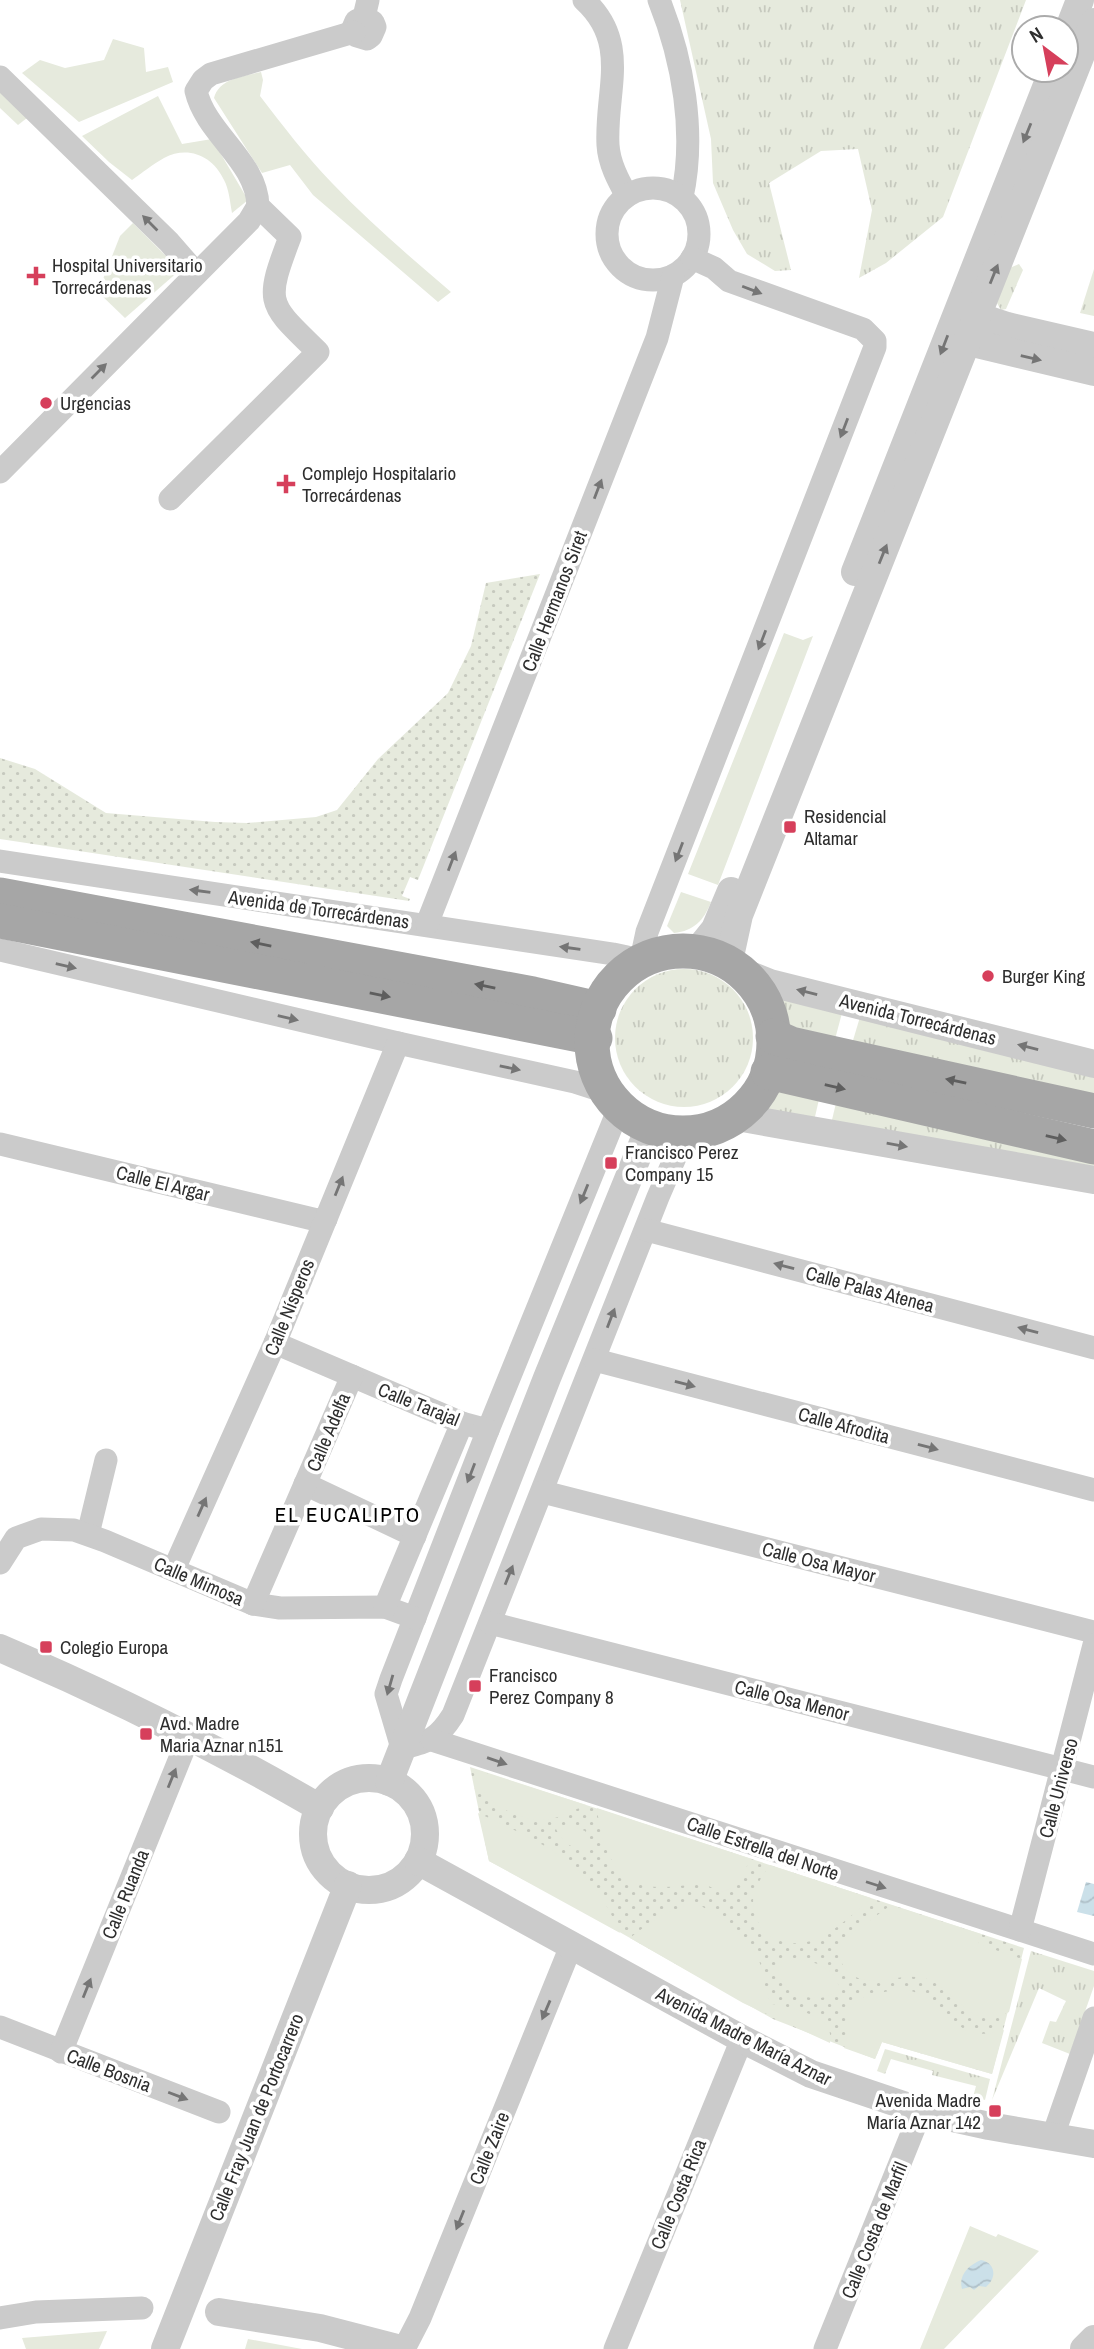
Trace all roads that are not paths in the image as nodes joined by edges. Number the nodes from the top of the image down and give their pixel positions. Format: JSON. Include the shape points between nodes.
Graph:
{"nodes":[{"id":1,"x":584,"y":0,"type":"edge"},
{"id":2,"x":659,"y":0,"type":"edge"},
{"id":3,"x":362,"y":16,"type":"edge"},
{"id":4,"x":1094,"y":22,"type":"edge"},
{"id":5,"x":0,"y":77,"type":"edge"},
{"id":6,"x":1047,"y":84,"type":"edge"},
{"id":7,"x":627,"y":196,"type":"junction"},
{"id":8,"x":682,"y":197,"type":"junction"},
{"id":9,"x":258,"y":206,"type":"junction"},
{"id":10,"x":692,"y":258,"type":"junction"},
{"id":11,"x":196,"y":272,"type":"junction"},
{"id":12,"x":673,"y":276,"type":"junction"},
{"id":13,"x":977,"y":316,"type":"junction"},
{"id":14,"x":968,"y":342,"type":"junction"},
{"id":15,"x":1094,"y":346,"type":"edge"},
{"id":16,"x":1094,"y":372,"type":"edge"},
{"id":17,"x":0,"y":472,"type":"edge"},
{"id":18,"x":170,"y":499,"type":"dead end"},
{"id":19,"x":0,"y":861,"type":"edge"},
{"id":20,"x":0,"y":895,"type":"edge"},
{"id":21,"x":0,"y":921,"type":"edge"},
{"id":22,"x":427,"y":924,"type":"junction"},
{"id":23,"x":0,"y":950,"type":"edge"},
{"id":24,"x":723,"y":961,"type":"junction"},
{"id":25,"x":637,"y":963,"type":"junction"},
{"id":26,"x":597,"y":1023,"type":"junction"},
{"id":27,"x":773,"y":1036,"type":"junction"},
{"id":28,"x":398,"y":1043,"type":"junction"},
{"id":29,"x":1094,"y":1064,"type":"edge"},
{"id":30,"x":768,"y":1072,"type":"junction"},
{"id":31,"x":613,"y":1100,"type":"junction"},
{"id":32,"x":1094,"y":1111,"type":"edge"},
{"id":33,"x":737,"y":1117,"type":"junction"},
{"id":34,"x":649,"y":1128,"type":"junction"},
{"id":35,"x":690,"y":1135,"type":"junction"},
{"id":36,"x":0,"y":1144,"type":"edge"},
{"id":37,"x":1094,"y":1147,"type":"edge"},
{"id":38,"x":1094,"y":1180,"type":"edge"},
{"id":39,"x":326,"y":1219,"type":"junction"},
{"id":40,"x":646,"y":1230,"type":"junction"},
{"id":41,"x":275,"y":1343,"type":"junction"},
{"id":42,"x":1094,"y":1348,"type":"edge"},
{"id":43,"x":595,"y":1360,"type":"junction"},
{"id":44,"x":352,"y":1376,"type":"junction"},
{"id":45,"x":462,"y":1423,"type":"junction"},
{"id":46,"x":488,"y":1430,"type":"junction"},
{"id":47,"x":106,"y":1460,"type":"dead end"},
{"id":48,"x":305,"y":1484,"type":"junction"},
{"id":49,"x":1094,"y":1490,"type":"edge"},
{"id":50,"x":543,"y":1492,"type":"junction"},
{"id":51,"x":88,"y":1534,"type":"junction"},
{"id":52,"x":415,"y":1536,"type":"junction"},
{"id":53,"x":0,"y":1563,"type":"edge"},
{"id":54,"x":174,"y":1569,"type":"junction"},
{"id":55,"x":253,"y":1604,"type":"junction"},
{"id":56,"x":385,"y":1607,"type":"junction"},
{"id":57,"x":415,"y":1618,"type":"junction"},
{"id":58,"x":490,"y":1623,"type":"junction"},
{"id":59,"x":1094,"y":1632,"type":"edge"},
{"id":60,"x":1094,"y":1645,"type":"edge"},
{"id":61,"x":0,"y":1648,"type":"edge"},
{"id":62,"x":189,"y":1736,"type":"junction"},
{"id":63,"x":432,"y":1741,"type":"junction"},
{"id":64,"x":402,"y":1748,"type":"junction"},
{"id":65,"x":1064,"y":1769,"type":"junction"},
{"id":66,"x":1094,"y":1777,"type":"edge"},
{"id":67,"x":389,"y":1782,"type":"junction"},
{"id":68,"x":320,"y":1808,"type":"junction"},
{"id":69,"x":418,"y":1861,"type":"junction"},
{"id":70,"x":348,"y":1885,"type":"junction"},
{"id":71,"x":1020,"y":1930,"type":"junction"},
{"id":72,"x":571,"y":1946,"type":"junction"},
{"id":73,"x":1094,"y":1954,"type":"edge"},
{"id":74,"x":1094,"y":2018,"type":"edge"},
{"id":75,"x":0,"y":2027,"type":"edge"},
{"id":76,"x":742,"y":2039,"type":"junction"},
{"id":77,"x":61,"y":2052,"type":"junction"},
{"id":78,"x":921,"y":2111,"type":"junction"},
{"id":79,"x":219,"y":2112,"type":"dead end"},
{"id":80,"x":1052,"y":2136,"type":"junction"},
{"id":81,"x":1094,"y":2144,"type":"edge"},
{"id":82,"x":142,"y":2308,"type":"dead end"},
{"id":83,"x":219,"y":2312,"type":"dead end"},
{"id":84,"x":0,"y":2318,"type":"edge"},
{"id":85,"x":1094,"y":2339,"type":"edge"},
{"id":86,"x":165,"y":2349,"type":"edge"},
{"id":87,"x":402,"y":2349,"type":"edge"},
{"id":88,"x":615,"y":2349,"type":"edge"},
{"id":89,"x":825,"y":2349,"type":"edge"},
{"id":90,"x":1084,"y":2349,"type":"edge"}],
"edges":[{"from":1,"to":7,"type":"street","via":[[608,35],[613,68],[608,145],[613,170]]},
{"from":2,"to":8,"type":"street","via":[[688,115]]},
{"from":3,"to":9,"type":"street","via":[[211,74],[196,91],[209,121],[250,176]]},
{"from":13,"to":4,"type":"street","one_way":true},
{"from":11,"to":5,"type":"street","one_way":true},
{"from":6,"to":24,"type":"street","one_way":true,"via":[[715,929]]},
{"from":7,"to":8,"type":"street","via":[[650,188]]},
{"from":7,"to":12,"type":"street","via":[[617,204],[607,227],[614,260],[630,275],[645,280]]},
{"from":8,"to":10,"type":"street","via":[[699,226]]},
{"from":9,"to":11,"type":"street","via":[[249,221]]},
{"from":9,"to":18,"type":"street","via":[[290,237],[273,289],[276,305],[282,317],[318,352]]},
{"from":10,"to":12,"type":"street"},
{"from":10,"to":25,"type":"street","one_way":true,"via":[[729,281],[863,329],[876,348]]},
{"from":17,"to":11,"type":"street","one_way":true},
{"from":22,"to":12,"type":"street","name":"Calle Hermanos Siret","one_way":true,"via":[[657,338]]},
{"from":13,"to":14,"type":"street"},
{"from":13,"to":15,"type":"street"},
{"from":14,"to":16,"type":"street","one_way":true},
{"from":24,"to":14,"type":"street","one_way":true},
{"from":22,"to":19,"type":"street","name":"Avenida de Torrecárdenas","one_way":true},
{"from":26,"to":20,"type":"main road","one_way":true,"via":[[533,995]]},
{"from":21,"to":26,"type":"main road","one_way":true},
{"from":25,"to":22,"type":"street","name":"Avenida de Torrecárdenas","one_way":true,"via":[[613,954]]},
{"from":23,"to":28,"type":"street","one_way":true},
{"from":24,"to":25,"type":"main road","via":[[668,951]]},
{"from":24,"to":27,"type":"main road","via":[[759,991]]},
{"from":29,"to":24,"type":"street","name":"Avenida Torrecárdenas","one_way":true,"via":[[770,983]]},
{"from":25,"to":26,"type":"main road","via":[[615,982]]},
{"from":26,"to":31,"type":"main road","via":[[599,1069]]},
{"from":27,"to":30,"type":"main road"},
{"from":32,"to":27,"type":"main road","one_way":true,"via":[[791,1044]]},
{"from":28,"to":31,"type":"street","one_way":true,"via":[[575,1082]]},
{"from":39,"to":28,"type":"street","name":"Calle Nísperos","one_way":true},
{"from":30,"to":33,"type":"main road"},
{"from":30,"to":37,"type":"main road","one_way":true},
{"from":31,"to":34,"type":"main road","via":[[630,1118]]},
{"from":31,"to":46,"type":"street","one_way":true},
{"from":33,"to":35,"type":"main road"},
{"from":33,"to":38,"type":"street","one_way":true},
{"from":34,"to":35,"type":"main road"},
{"from":34,"to":64,"type":"street"},
{"from":35,"to":40,"type":"street","via":[[677,1153]]},
{"from":36,"to":39,"type":"street","name":"Calle El Argar"},
{"from":39,"to":41,"type":"street","name":"Calle Nísperos"},
{"from":42,"to":40,"type":"street","name":"Calle Palas Atenea","one_way":true},
{"from":43,"to":40,"type":"street","one_way":true},
{"from":41,"to":44,"type":"street","name":"Calle Tarajal"},
{"from":54,"to":41,"type":"street","name":"Calle Nísperos","one_way":true},
{"from":43,"to":49,"type":"street","name":"Calle Afrodita","one_way":true},
{"from":43,"to":50,"type":"street"},
{"from":44,"to":45,"type":"street","name":"Calle Tarajal"},
{"from":44,"to":48,"type":"street","name":"Calle Adelfa"},
{"from":45,"to":46,"type":"street","name":"Calle Tarajal"},
{"from":45,"to":52,"type":"street"},
{"from":46,"to":57,"type":"street","one_way":true},
{"from":47,"to":51,"type":"street"},
{"from":48,"to":52,"type":"street"},
{"from":48,"to":55,"type":"street","name":"Calle Adelfa"},
{"from":58,"to":50,"type":"street","one_way":true},
{"from":50,"to":59,"type":"street","name":"Calle Osa Mayor"},
{"from":51,"to":53,"type":"street","name":"Calle Mimosa","via":[[41,1529],[16,1538]]},
{"from":51,"to":54,"type":"street","name":"Calle Mimosa"},
{"from":52,"to":56,"type":"street"},
{"from":54,"to":55,"type":"street","name":"Calle Mimosa"},
{"from":55,"to":56,"type":"street","name":"Calle Mimosa"},
{"from":56,"to":57,"type":"street","name":"Calle Mimosa"},
{"from":57,"to":64,"type":"street","one_way":true,"via":[[386,1695]]},
{"from":58,"to":63,"type":"street","via":[[453,1715]]},
{"from":58,"to":65,"type":"street","name":"Calle Osa Menor"},
{"from":60,"to":65,"type":"street","name":"Calle Universo"},
{"from":61,"to":62,"type":"street"},
{"from":62,"to":68,"type":"street"},
{"from":77,"to":62,"type":"street","name":"Calle Ruanda","one_way":true},
{"from":63,"to":64,"type":"street"},
{"from":63,"to":71,"type":"street","name":"Calle Estrella del Norte","one_way":true},
{"from":64,"to":67,"type":"street"},
{"from":65,"to":66,"type":"street","name":"Calle Osa Menor"},
{"from":65,"to":71,"type":"street","name":"Calle Universo"},
{"from":67,"to":68,"type":"street","via":[[372,1778],[347,1783],[332,1792]]},
{"from":67,"to":69,"type":"street","via":[[409,1795],[421,1812],[425,1837]]},
{"from":68,"to":70,"type":"street","via":[[314,1832],[317,1855],[330,1874]]},
{"from":69,"to":70,"type":"street","via":[[405,1877],[388,1886],[368,1890]]},
{"from":69,"to":72,"type":"street","name":"Avenida Madre María Aznar"},
{"from":70,"to":86,"type":"street","name":"Calle Fray Juan de Portocarrero"},
{"from":71,"to":73,"type":"street","name":"Calle Estrella del Norte"},
{"from":72,"to":76,"type":"street","name":"Avenida Madre María Aznar"},
{"from":72,"to":87,"type":"street","name":"Calle Zaire","one_way":true,"via":[[420,2318]]},
{"from":74,"to":80,"type":"street"},
{"from":75,"to":77,"type":"street","name":"Calle Bosnia"},
{"from":76,"to":78,"type":"street","name":"Avenida Madre María Aznar","via":[[811,2074]]},
{"from":76,"to":88,"type":"street","name":"Calle Costa Rica"},
{"from":77,"to":79,"type":"street","name":"Calle Bosnia","one_way":true},
{"from":78,"to":80,"type":"street","name":"Avenida Madre María Aznar"},
{"from":78,"to":89,"type":"street","name":"Calle Costa de Marfil"},
{"from":80,"to":81,"type":"street","name":"Avenida Madre María Aznar"},
{"from":82,"to":84,"type":"street"},
{"from":83,"to":87,"type":"street","via":[[320,2328]]},
{"from":85,"to":90,"type":"street"}]}
